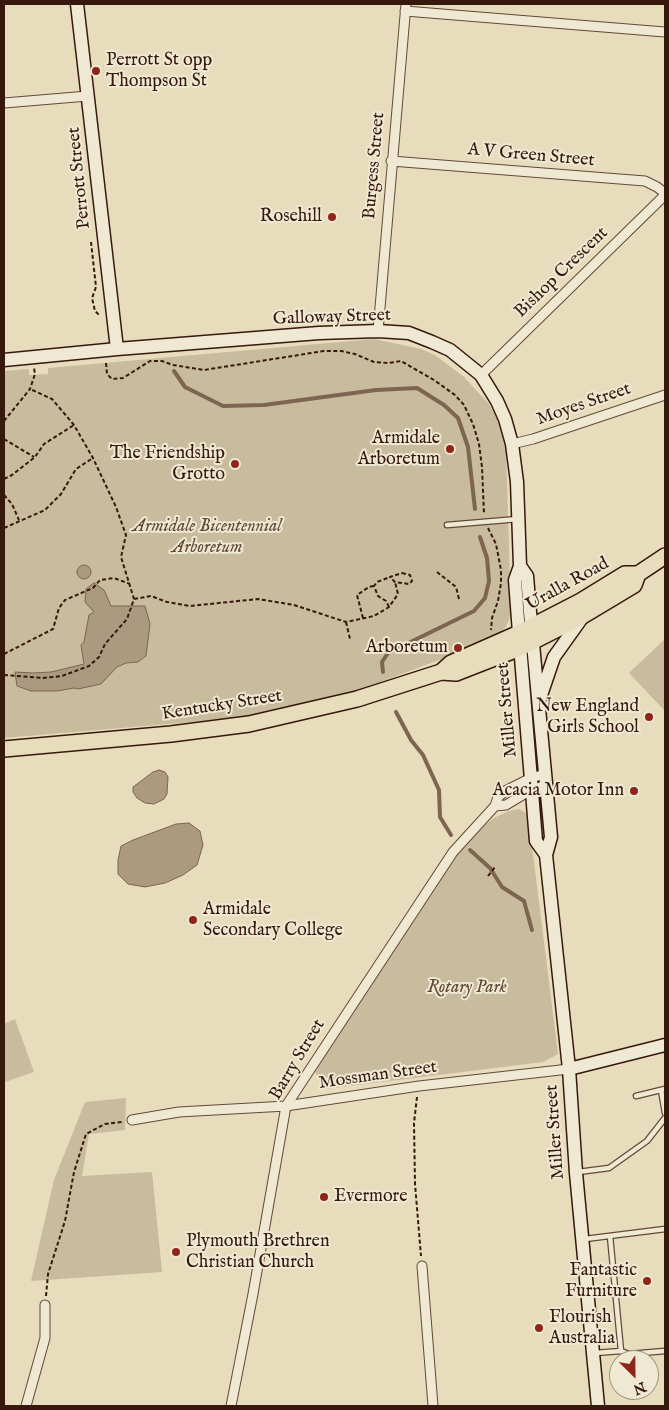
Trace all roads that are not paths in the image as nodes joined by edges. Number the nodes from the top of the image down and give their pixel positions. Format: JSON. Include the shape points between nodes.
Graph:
{"nodes":[{"id":1,"x":78,"y":4,"type":"edge"},
{"id":2,"x":405,"y":7,"type":"edge"},
{"id":3,"x":665,"y":32,"type":"edge"},
{"id":4,"x":88,"y":96,"type":"junction"},
{"id":5,"x":4,"y":103,"type":"edge"},
{"id":6,"x":391,"y":161,"type":"junction"},
{"id":7,"x":665,"y":194,"type":"edge"},
{"id":8,"x":378,"y":331,"type":"junction"},
{"id":9,"x":117,"y":349,"type":"junction"},
{"id":10,"x":4,"y":360,"type":"edge"},
{"id":11,"x":481,"y":375,"type":"junction"},
{"id":12,"x":665,"y":395,"type":"edge"},
{"id":13,"x":512,"y":444,"type":"junction"},
{"id":14,"x":519,"y":518,"type":"junction"},
{"id":15,"x":447,"y":525,"type":"dead end"},
{"id":16,"x":665,"y":556,"type":"edge"},
{"id":17,"x":638,"y":574,"type":"junction"},
{"id":18,"x":584,"y":615,"type":"junction"},
{"id":19,"x":526,"y":638,"type":"junction"},
{"id":20,"x":538,"y":702,"type":"junction"},
{"id":21,"x":4,"y":749,"type":"edge"},
{"id":22,"x":546,"y":779,"type":"junction"},
{"id":23,"x":531,"y":784,"type":"junction"},
{"id":24,"x":494,"y":806,"type":"junction"},
{"id":25,"x":546,"y":855,"type":"junction"},
{"id":26,"x":665,"y":1045,"type":"edge"},
{"id":27,"x":569,"y":1069,"type":"junction"},
{"id":28,"x":663,"y":1089,"type":"edge"},
{"id":29,"x":636,"y":1096,"type":"dead end"},
{"id":30,"x":286,"y":1106,"type":"junction"},
{"id":31,"x":665,"y":1113,"type":"edge"},
{"id":32,"x":665,"y":1118,"type":"edge"},
{"id":33,"x":132,"y":1120,"type":"road end"},
{"id":34,"x":576,"y":1173,"type":"junction"},
{"id":35,"x":665,"y":1229,"type":"edge"},
{"id":36,"x":610,"y":1236,"type":"junction"},
{"id":37,"x":582,"y":1239,"type":"junction"},
{"id":38,"x":422,"y":1266,"type":"road end"},
{"id":39,"x":45,"y":1302,"type":"road end"},
{"id":40,"x":621,"y":1350,"type":"edge"},
{"id":41,"x":609,"y":1352,"type":"edge"},
{"id":42,"x":593,"y":1354,"type":"junction"},
{"id":43,"x":26,"y":1406,"type":"edge"},
{"id":44,"x":231,"y":1406,"type":"edge"},
{"id":45,"x":433,"y":1406,"type":"edge"},
{"id":46,"x":598,"y":1406,"type":"edge"}],
"edges":[{"from":1,"to":4,"type":"street","name":"Perrott Street"},
{"from":2,"to":3,"type":"street"},
{"from":2,"to":6,"type":"street","name":"Burgess Street"},
{"from":4,"to":5,"type":"street"},
{"from":4,"to":9,"type":"street","name":"Perrott Street"},
{"from":6,"to":7,"type":"street","name":"A V Green Street","via":[[645,181]]},
{"from":6,"to":8,"type":"street","name":"Burgess Street"},
{"from":7,"to":11,"type":"street","name":"Bishop Crescent"},
{"from":8,"to":9,"type":"street","name":"Galloway Street"},
{"from":8,"to":11,"type":"street","name":"Galloway Street","via":[[409,334],[432,342],[450,350]]},
{"from":9,"to":10,"type":"street","name":"Galloway Street"},
{"from":11,"to":13,"type":"street","name":"Galloway Street","via":[[497,401]]},
{"from":12,"to":13,"type":"street","name":"Moyes Street","via":[[533,440]]},
{"from":13,"to":14,"type":"street","name":"Galloway Street"},
{"from":14,"to":15,"type":"lane"},
{"from":14,"to":19,"type":"street","name":"Galloway Street","via":[[520,566],[515,580]]},
{"from":16,"to":17,"type":"main road","name":"Uralla Road"},
{"from":17,"to":18,"type":"main road","name":"Uralla Road","via":[[634,585]]},
{"from":17,"to":19,"type":"main road","name":"Uralla Road","via":[[625,574]]},
{"from":18,"to":19,"type":"main road","name":"Uralla Road"},
{"from":18,"to":20,"type":"street","via":[[554,657]]},
{"from":19,"to":20,"type":"street","name":"Miller Street"},
{"from":19,"to":21,"type":"main road","name":"Kentucky Street","via":[[451,662],[441,672],[357,699],[249,724]]},
{"from":19,"to":23,"type":"street","name":"Miller Street"},
{"from":20,"to":22,"type":"street","name":"Miller Street"},
{"from":22,"to":23,"type":"street","name":"Barry Street"},
{"from":22,"to":23,"type":"street","name":"Barry Street"},
{"from":22,"to":25,"type":"street","name":"Miller Street","via":[[551,837]]},
{"from":23,"to":24,"type":"street","name":"Barry Street","via":[[506,805]]},
{"from":23,"to":24,"type":"street","name":"Barry Street","via":[[505,790]]},
{"from":23,"to":25,"type":"street","name":"Miller Street","via":[[536,841]]},
{"from":24,"to":30,"type":"street","name":"Barry Street","via":[[453,852]]},
{"from":25,"to":27,"type":"street","name":"Miller Street"},
{"from":26,"to":27,"type":"street"},
{"from":27,"to":30,"type":"street","name":"Mossman Street","via":[[419,1086]]},
{"from":27,"to":34,"type":"street","name":"Miller Street"},
{"from":28,"to":29,"type":"lane"},
{"from":28,"to":31,"type":"lane"},
{"from":30,"to":33,"type":"street","name":"Mossman Street","via":[[178,1112]]},
{"from":30,"to":44,"type":"street","name":"Barry Street"},
{"from":32,"to":34,"type":"lane","via":[[647,1141],[609,1168]]},
{"from":34,"to":37,"type":"street","name":"Miller Street"},
{"from":35,"to":36,"type":"lane"},
{"from":36,"to":37,"type":"lane"},
{"from":36,"to":40,"type":"lane"},
{"from":37,"to":42,"type":"street","name":"Miller Street"},
{"from":38,"to":45,"type":"street"},
{"from":39,"to":43,"type":"street","via":[[45,1338]]},
{"from":41,"to":42,"type":"lane"},
{"from":42,"to":46,"type":"street","name":"Miller Street"}]}
